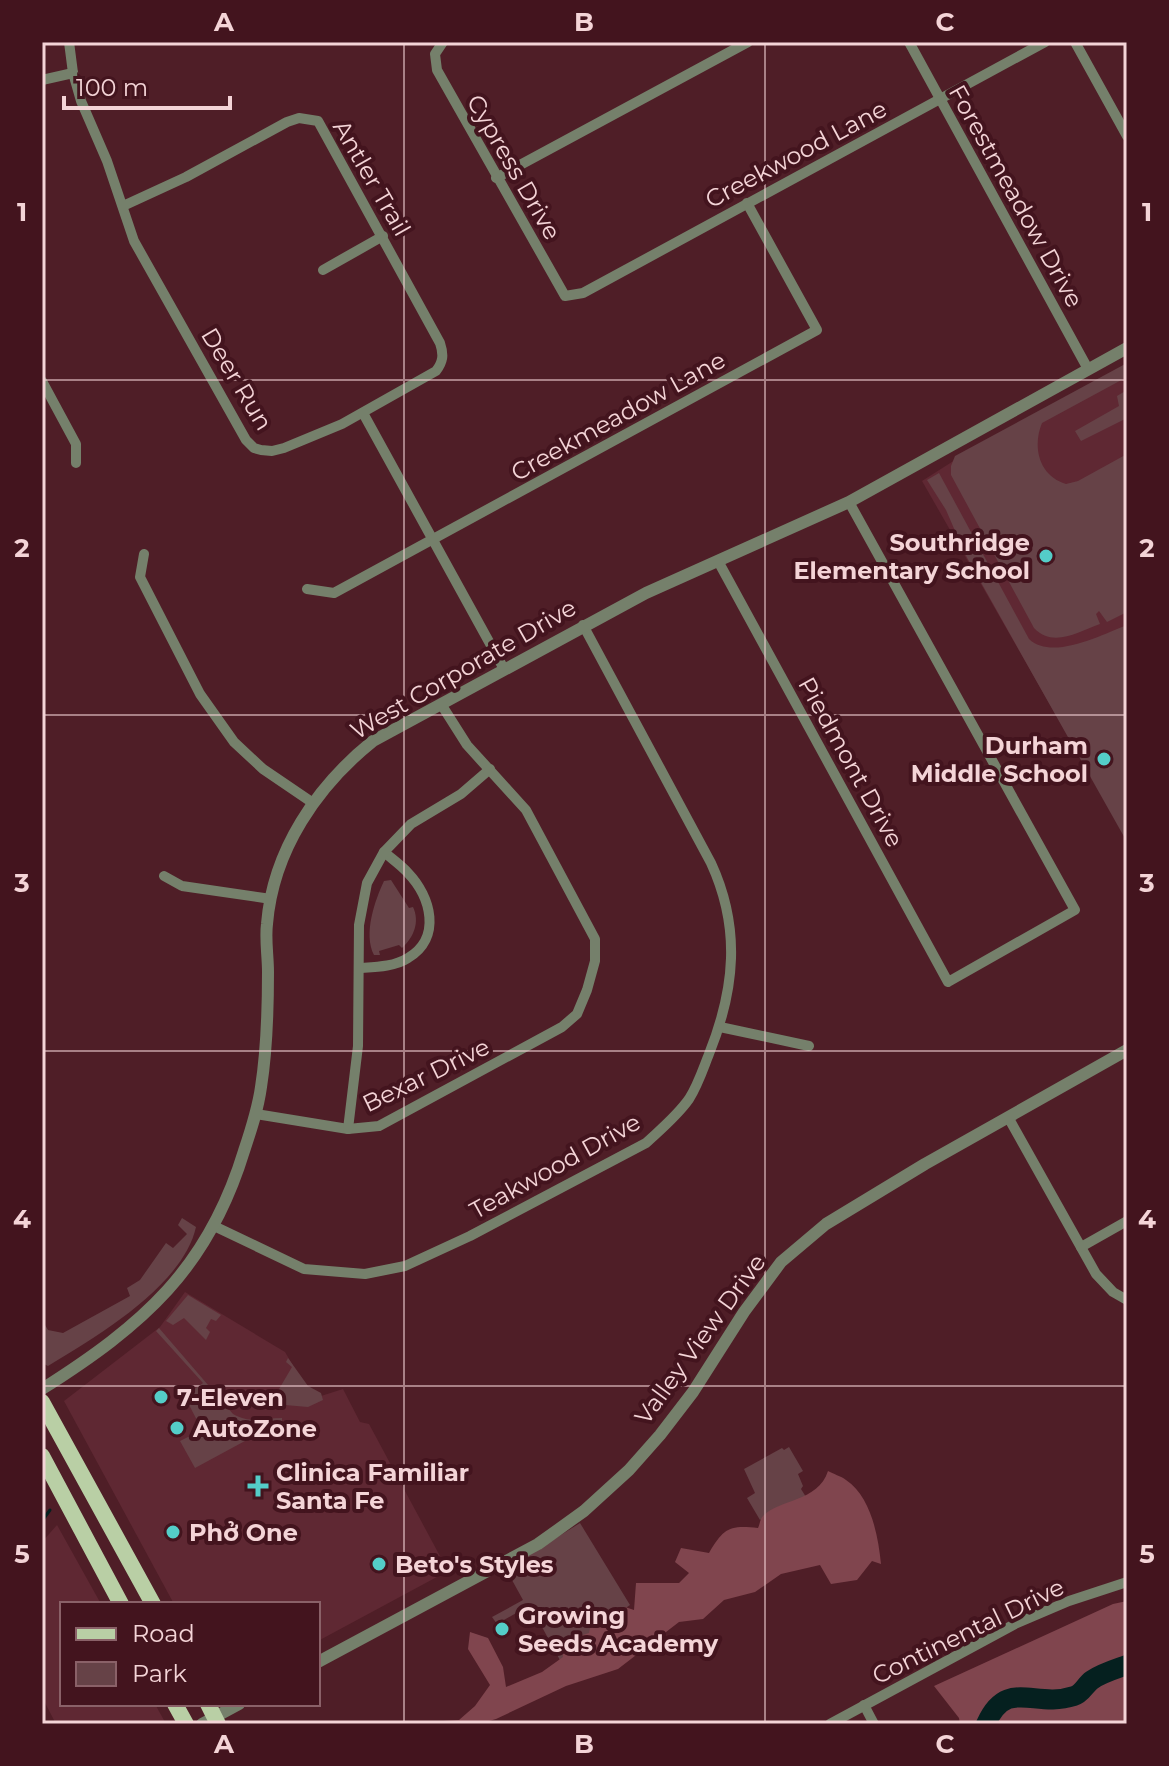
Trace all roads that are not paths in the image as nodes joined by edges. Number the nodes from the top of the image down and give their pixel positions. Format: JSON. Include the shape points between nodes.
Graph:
{"nodes":[{"id":1,"x":69,"y":42,"type":"edge"},
{"id":2,"x":443,"y":42,"type":"edge"},
{"id":3,"x":748,"y":42,"type":"edge"},
{"id":4,"x":909,"y":42,"type":"edge"},
{"id":5,"x":1045,"y":42,"type":"edge"},
{"id":6,"x":1075,"y":42,"type":"edge"},
{"id":7,"x":73,"y":73,"type":"junction"},
{"id":8,"x":42,"y":80,"type":"edge"},
{"id":9,"x":940,"y":99,"type":"junction"},
{"id":10,"x":1127,"y":136,"type":"edge"},
{"id":11,"x":496,"y":178,"type":"junction"},
{"id":12,"x":747,"y":203,"type":"junction"},
{"id":13,"x":123,"y":206,"type":"junction"},
{"id":14,"x":383,"y":236,"type":"junction"},
{"id":15,"x":323,"y":270,"type":"dead end"},
{"id":16,"x":565,"y":296,"type":"joint"},
{"id":17,"x":1127,"y":348,"type":"edge"},
{"id":18,"x":1088,"y":369,"type":"junction"},
{"id":19,"x":42,"y":381,"type":"edge"},
{"id":20,"x":47,"y":403,"type":"edge"},
{"id":21,"x":363,"y":413,"type":"junction"},
{"id":22,"x":76,"y":463,"type":"dead end"},
{"id":23,"x":849,"y":502,"type":"junction"},
{"id":24,"x":434,"y":539,"type":"junction"},
{"id":25,"x":144,"y":554,"type":"dead end"},
{"id":26,"x":718,"y":561,"type":"junction"},
{"id":27,"x":307,"y":589,"type":"dead end"},
{"id":28,"x":583,"y":625,"type":"junction"},
{"id":29,"x":504,"y":669,"type":"junction"},
{"id":30,"x":441,"y":704,"type":"junction"},
{"id":31,"x":490,"y":769,"type":"junction"},
{"id":32,"x":313,"y":803,"type":"junction"},
{"id":33,"x":384,"y":852,"type":"junction"},
{"id":34,"x":164,"y":876,"type":"dead end"},
{"id":35,"x":271,"y":899,"type":"junction"},
{"id":36,"x":359,"y":968,"type":"junction"},
{"id":37,"x":720,"y":1027,"type":"junction"},
{"id":38,"x":809,"y":1046,"type":"dead end"},
{"id":39,"x":1127,"y":1050,"type":"edge"},
{"id":40,"x":256,"y":1114,"type":"junction"},
{"id":41,"x":1008,"y":1117,"type":"junction"},
{"id":42,"x":348,"y":1129,"type":"junction"},
{"id":43,"x":1127,"y":1221,"type":"edge"},
{"id":44,"x":214,"y":1226,"type":"junction"},
{"id":45,"x":1081,"y":1247,"type":"junction"},
{"id":46,"x":1127,"y":1300,"type":"edge"},
{"id":47,"x":42,"y":1389,"type":"edge"},
{"id":48,"x":42,"y":1402,"type":"edge"},
{"id":49,"x":42,"y":1456,"type":"edge"},
{"id":50,"x":1127,"y":1582,"type":"edge"},
{"id":51,"x":120,"y":1602,"type":"edge"},
{"id":52,"x":152,"y":1602,"type":"edge"},
{"id":53,"x":320,"y":1661,"type":"edge"},
{"id":54,"x":864,"y":1705,"type":"junction"},
{"id":55,"x":176,"y":1706,"type":"edge"},
{"id":56,"x":235,"y":1706,"type":"edge"},
{"id":57,"x":211,"y":1717,"type":"edge"},
{"id":58,"x":186,"y":1724,"type":"edge"},
{"id":59,"x":830,"y":1724,"type":"edge"},
{"id":60,"x":874,"y":1724,"type":"edge"}],
"edges":[{"from":1,"to":7,"type":"street","name":"Deer Run"},
{"from":2,"to":11,"type":"street","name":"Cypress Drive","via":[[435,54],[437,70]]},
{"from":3,"to":11,"type":"street"},
{"from":4,"to":9,"type":"street","name":"Forestmeadow Drive"},
{"from":5,"to":9,"type":"street","name":"Creekwood Lane"},
{"from":6,"to":10,"type":"street"},
{"from":7,"to":8,"type":"street"},
{"from":7,"to":13,"type":"street","name":"Deer Run"},
{"from":9,"to":12,"type":"street","name":"Creekwood Lane"},
{"from":9,"to":18,"type":"street","name":"Forestmeadow Drive"},
{"from":11,"to":16,"type":"street","name":"Cypress Drive"},
{"from":12,"to":16,"type":"street","name":"Creekwood Lane","via":[[583,293]]},
{"from":12,"to":24,"type":"street","name":"Creekmeadow Lane","via":[[817,330]]},
{"from":13,"to":14,"type":"street","name":"Antler Trail","via":[[287,122],[309,118],[324,130]]},
{"from":13,"to":21,"type":"street","name":"Deer Run","via":[[134,241],[254,448],[284,448]]},
{"from":14,"to":15,"type":"street"},
{"from":14,"to":21,"type":"street","name":"Antler Trail","via":[[440,343],[443,359],[436,371]]},
{"from":17,"to":18,"type":"street","name":"West Corporate Drive"},
{"from":18,"to":23,"type":"street","name":"West Corporate Drive"},
{"from":19,"to":20,"type":"street"},
{"from":20,"to":22,"type":"street","via":[[76,444]]},
{"from":21,"to":24,"type":"street"},
{"from":23,"to":26,"type":"street","name":"West Corporate Drive"},
{"from":23,"to":26,"type":"street","name":"Piedmont Drive","via":[[1075,910],[948,982]]},
{"from":24,"to":27,"type":"street","name":"Creekmeadow Lane","via":[[334,593]]},
{"from":24,"to":29,"type":"street"},
{"from":25,"to":32,"type":"street","via":[[140,577],[200,694],[234,742]]},
{"from":26,"to":28,"type":"street","name":"West Corporate Drive"},
{"from":28,"to":29,"type":"street","name":"West Corporate Drive"},
{"from":28,"to":37,"type":"street","name":"Teakwood Drive","via":[[725,894],[733,944]]},
{"from":29,"to":30,"type":"street","name":"West Corporate Drive"},
{"from":30,"to":31,"type":"street"},
{"from":30,"to":32,"type":"street","name":"West Corporate Drive","via":[[373,741],[333,776]]},
{"from":31,"to":33,"type":"street","via":[[411,824]]},
{"from":31,"to":42,"type":"street","name":"Bexar Drive","via":[[526,810],[595,939],[587,990],[577,1014],[562,1027],[379,1126]]},
{"from":32,"to":35,"type":"street","name":"West Corporate Drive","via":[[284,854]]},
{"from":33,"to":36,"type":"street","via":[[367,883],[359,925]]},
{"from":33,"to":36,"type":"street","via":[[424,896],[430,930],[423,946],[407,959]]},
{"from":34,"to":35,"type":"street","via":[[182,886]]},
{"from":35,"to":40,"type":"street","name":"West Corporate Drive","via":[[265,1049]]},
{"from":36,"to":42,"type":"street","via":[[358,1046]]},
{"from":37,"to":38,"type":"street"},
{"from":37,"to":44,"type":"street","name":"Teakwood Drive","via":[[689,1098],[646,1143],[405,1266],[365,1274],[317,1272]]},
{"from":39,"to":41,"type":"street","name":"Valley View Drive"},
{"from":40,"to":42,"type":"street","name":"Bexar Drive"},
{"from":40,"to":44,"type":"street","name":"West Corporate Drive"},
{"from":41,"to":45,"type":"street"},
{"from":41,"to":53,"type":"street","name":"Valley View Drive","via":[[801,1243],[759,1291],[660,1435],[584,1511],[538,1544]]},
{"from":43,"to":45,"type":"street"},
{"from":44,"to":47,"type":"street","name":"West Corporate Drive","via":[[183,1275],[147,1313]]},
{"from":45,"to":46,"type":"street","via":[[1101,1281]]},
{"from":48,"to":52,"type":"main road"},
{"from":49,"to":51,"type":"main road"},
{"from":50,"to":54,"type":"street","name":"Continental Drive","via":[[1015,1624]]},
{"from":54,"to":59,"type":"street","name":"Continental Drive"},
{"from":54,"to":60,"type":"street"},
{"from":55,"to":58,"type":"main road"},
{"from":56,"to":57,"type":"street"}]}
